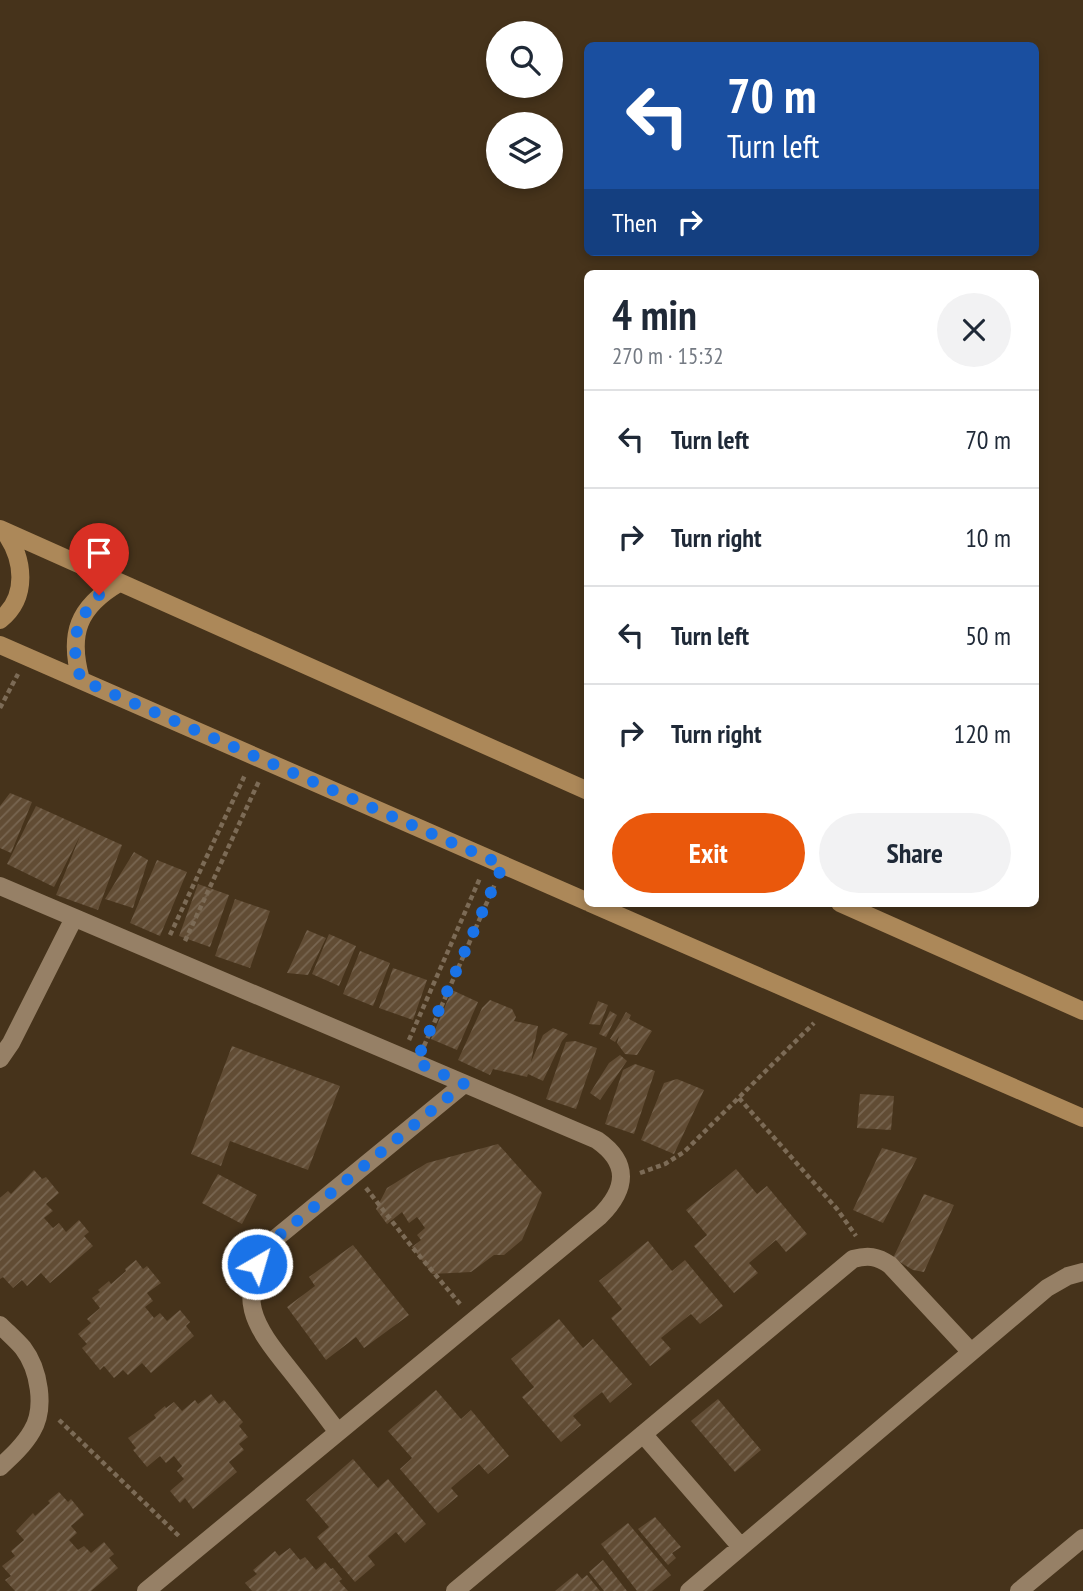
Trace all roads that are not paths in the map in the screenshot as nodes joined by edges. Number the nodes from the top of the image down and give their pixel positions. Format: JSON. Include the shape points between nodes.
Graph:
{"nodes":[{"id":1,"x":2,"y":530,"type":"edge"},
{"id":2,"x":120,"y":583,"type":"junction"},
{"id":3,"x":0,"y":620,"type":"edge"},
{"id":4,"x":0,"y":645,"type":"edge"},
{"id":5,"x":81,"y":680,"type":"junction"},
{"id":6,"x":584,"y":789,"type":"edge"},
{"id":7,"x":0,"y":886,"type":"edge"},
{"id":8,"x":584,"y":901,"type":"edge"},
{"id":9,"x":598,"y":907,"type":"edge"},
{"id":10,"x":849,"y":907,"type":"edge"},
{"id":11,"x":74,"y":918,"type":"junction"},
{"id":12,"x":1083,"y":1011,"type":"edge"},
{"id":13,"x":0,"y":1059,"type":"edge"},
{"id":14,"x":464,"y":1084,"type":"junction"},
{"id":15,"x":1083,"y":1118,"type":"edge"},
{"id":16,"x":1083,"y":1272,"type":"edge"},
{"id":17,"x":0,"y":1325,"type":"edge"},
{"id":18,"x":971,"y":1352,"type":"junction"},
{"id":19,"x":337,"y":1431,"type":"junction"},
{"id":20,"x":643,"y":1434,"type":"junction"},
{"id":21,"x":0,"y":1467,"type":"edge"},
{"id":22,"x":1083,"y":1538,"type":"edge"},
{"id":23,"x":741,"y":1547,"type":"junction"},
{"id":24,"x":146,"y":1591,"type":"edge"},
{"id":25,"x":455,"y":1591,"type":"edge"},
{"id":26,"x":689,"y":1591,"type":"edge"},
{"id":27,"x":1019,"y":1591,"type":"edge"}],
"edges":[{"from":1,"to":2,"type":"street"},
{"from":1,"to":3,"type":"street","via":[[20,558],[22,574],[14,604]]},
{"from":2,"to":5,"type":"street","via":[[99,595],[84,612],[75,634],[74,658]]},
{"from":2,"to":6,"type":"street"},
{"from":4,"to":5,"type":"street"},
{"from":5,"to":8,"type":"street"},
{"from":7,"to":11,"type":"street"},
{"from":9,"to":15,"type":"street"},
{"from":10,"to":12,"type":"street"},
{"from":11,"to":13,"type":"street"},
{"from":11,"to":14,"type":"street"},
{"from":14,"to":19,"type":"street","via":[[270,1243],[257,1264],[251,1287],[253,1312],[262,1334]]},
{"from":14,"to":19,"type":"street","via":[[597,1140],[618,1161],[619,1191],[600,1216]]},
{"from":16,"to":18,"type":"street","via":[[1047,1288]]},
{"from":17,"to":21,"type":"street","via":[[24,1350],[36,1374],[40,1400],[34,1428]]},
{"from":18,"to":20,"type":"street","via":[[890,1265],[879,1258],[853,1259]]},
{"from":18,"to":23,"type":"street"},
{"from":19,"to":24,"type":"street"},
{"from":20,"to":23,"type":"street"},
{"from":20,"to":25,"type":"street"},
{"from":22,"to":27,"type":"street"},
{"from":23,"to":26,"type":"street"}]}
